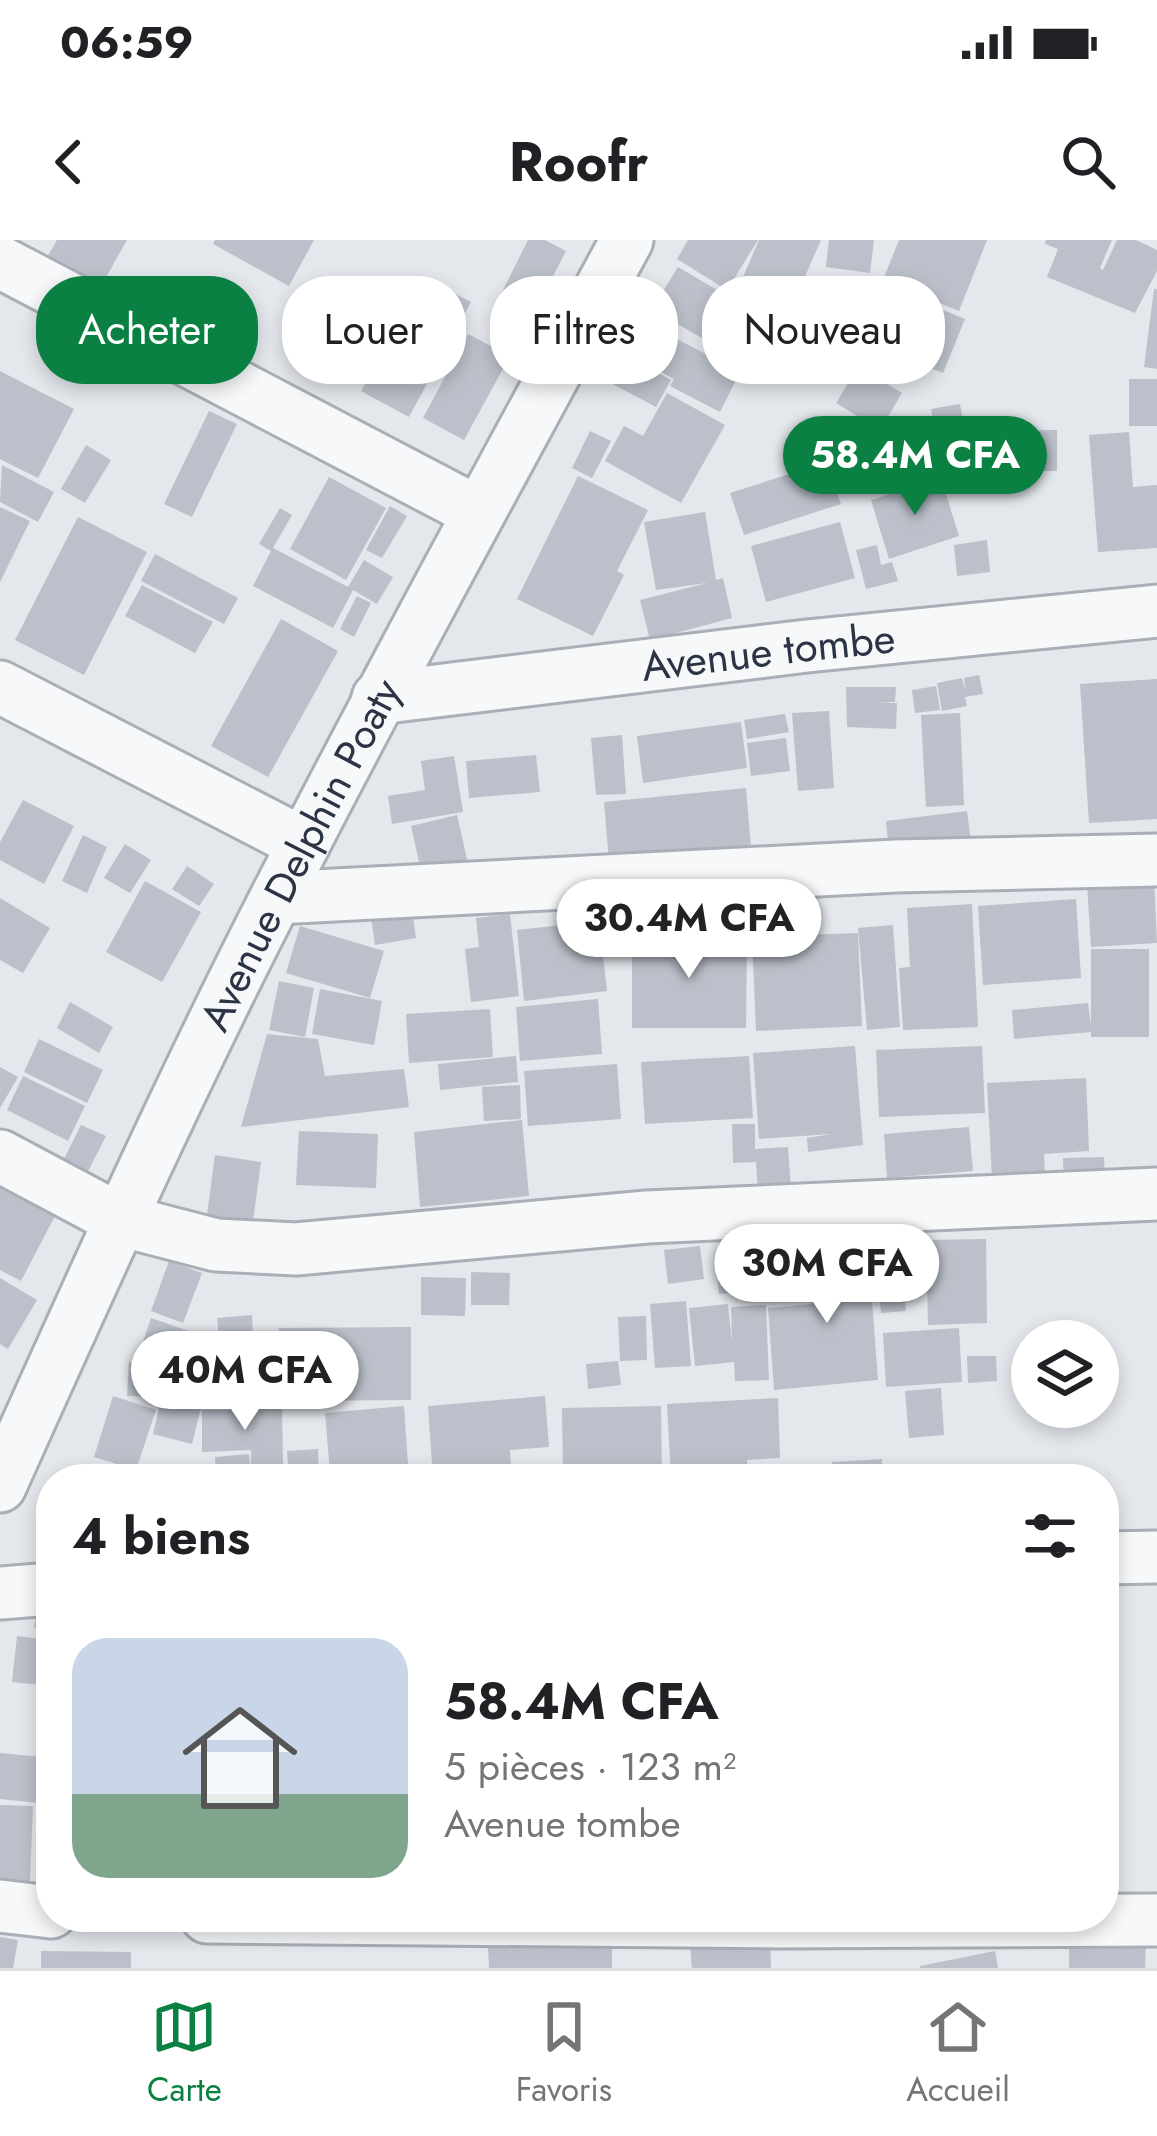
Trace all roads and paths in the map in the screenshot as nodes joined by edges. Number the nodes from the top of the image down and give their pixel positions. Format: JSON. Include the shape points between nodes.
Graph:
{"nodes":[{"id":1,"x":627,"y":240,"type":"edge"},
{"id":2,"x":0,"y":262,"type":"edge"},
{"id":3,"x":479,"y":512,"type":"junction"},
{"id":4,"x":1157,"y":610,"type":"edge"},
{"id":5,"x":0,"y":686,"type":"edge"},
{"id":6,"x":378,"y":698,"type":"junction"},
{"id":7,"x":304,"y":844,"type":"junction"},
{"id":8,"x":1157,"y":860,"type":"edge"},
{"id":9,"x":276,"y":898,"type":"junction"},
{"id":10,"x":0,"y":1156,"type":"edge"},
{"id":11,"x":1157,"y":1194,"type":"edge"},
{"id":12,"x":120,"y":1220,"type":"junction"},
{"id":13,"x":0,"y":1486,"type":"edge"},
{"id":14,"x":1157,"y":1557,"type":"edge"},
{"id":15,"x":1119,"y":1558,"type":"edge"},
{"id":16,"x":36,"y":1590,"type":"edge"},
{"id":17,"x":0,"y":1593,"type":"edge"},
{"id":18,"x":0,"y":1906,"type":"edge"},
{"id":19,"x":36,"y":1910,"type":"edge"},
{"id":20,"x":1119,"y":1920,"type":"edge"},
{"id":21,"x":1157,"y":1920,"type":"edge"}],
"edges":[{"from":1,"to":3,"type":"street","name":"Avenue Delphin Poaty"},
{"from":2,"to":3,"type":"street"},
{"from":3,"to":6,"type":"street","name":"Avenue Delphin Poaty"},
{"from":4,"to":6,"type":"street","name":"Avenue tombe"},
{"from":5,"to":7,"type":"street"},
{"from":6,"to":7,"type":"street","name":"Avenue Delphin Poaty"},
{"from":7,"to":9,"type":"street","name":"Avenue Delphin Poaty"},
{"from":8,"to":9,"type":"street"},
{"from":9,"to":12,"type":"street","name":"Avenue Delphin Poaty"},
{"from":10,"to":12,"type":"street"},
{"from":11,"to":12,"type":"street","via":[[646,1217],[296,1249],[216,1245]]},
{"from":12,"to":13,"type":"street","name":"Avenue Delphin Poaty"},
{"from":14,"to":15,"type":"street"},
{"from":16,"to":17,"type":"street"},
{"from":18,"to":19,"type":"street"},
{"from":20,"to":21,"type":"street"}]}
